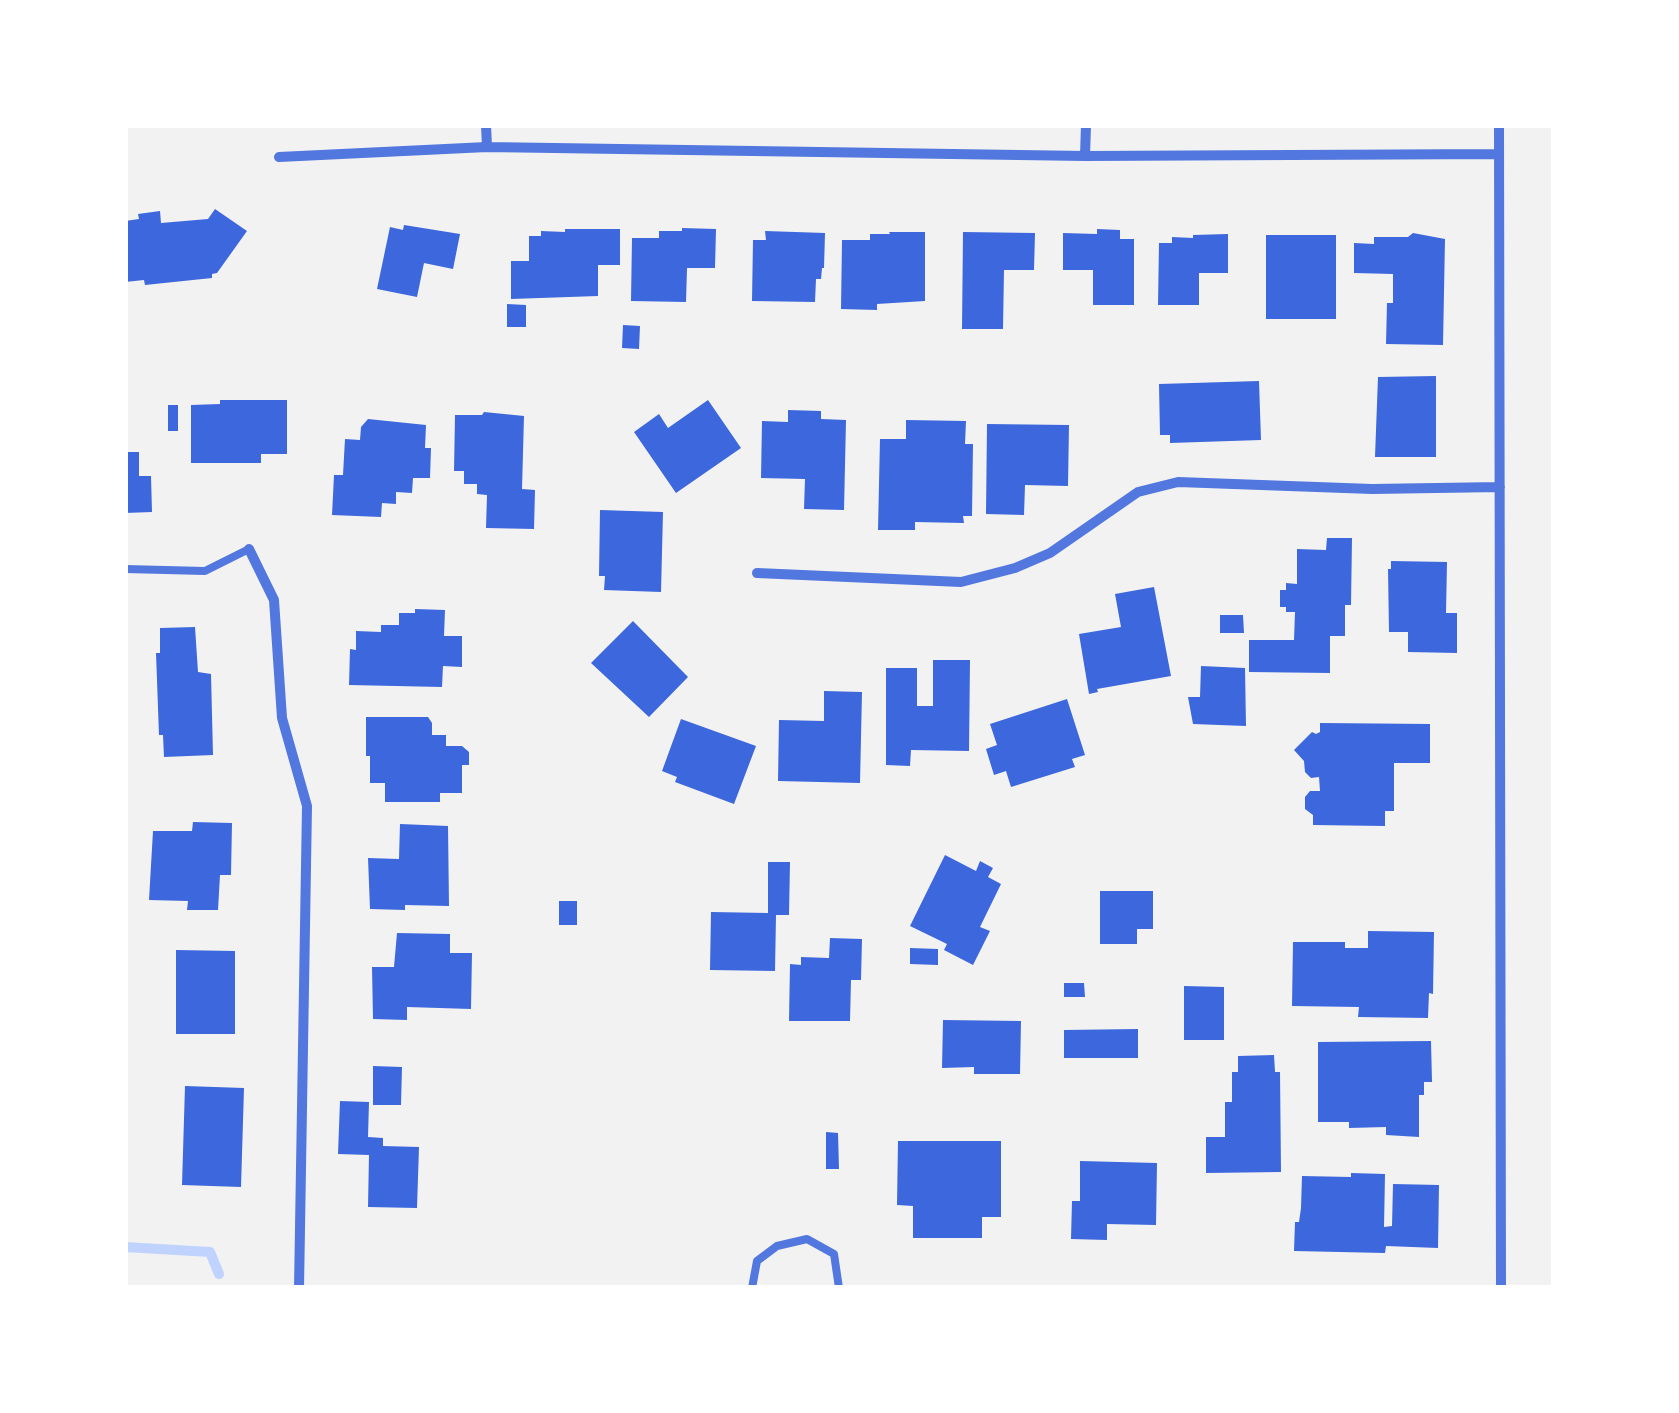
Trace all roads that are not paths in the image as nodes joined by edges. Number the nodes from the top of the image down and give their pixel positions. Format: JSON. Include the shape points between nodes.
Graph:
{"nodes":[{"id":1,"x":486,"y":125,"type":"edge"},
{"id":2,"x":1086,"y":125,"type":"edge"},
{"id":3,"x":1500,"y":125,"type":"edge"},
{"id":4,"x":487,"y":148,"type":"junction"},
{"id":5,"x":1498,"y":154,"type":"junction"},
{"id":6,"x":1085,"y":156,"type":"junction"},
{"id":7,"x":279,"y":157,"type":"dead end"},
{"id":8,"x":1500,"y":487,"type":"junction"},
{"id":9,"x":249,"y":549,"type":"joint"},
{"id":10,"x":125,"y":569,"type":"edge"},
{"id":11,"x":757,"y":573,"type":"dead end"},
{"id":12,"x":299,"y":1288,"type":"edge"},
{"id":13,"x":752,"y":1288,"type":"edge"},
{"id":14,"x":840,"y":1288,"type":"edge"},
{"id":15,"x":1500,"y":1288,"type":"edge"}],
"edges":[{"from":1,"to":4,"type":"street"},
{"from":2,"to":6,"type":"street"},
{"from":3,"to":5,"type":"street"},
{"from":4,"to":6,"type":"street"},
{"from":4,"to":7,"type":"street"},
{"from":5,"to":6,"type":"street"},
{"from":5,"to":8,"type":"street"},
{"from":8,"to":11,"type":"street","via":[[1178,482],[1138,492],[1050,553],[961,582]]},
{"from":8,"to":15,"type":"street"},
{"from":9,"to":10,"type":"lane","via":[[205,570]]},
{"from":9,"to":12,"type":"street","via":[[274,600],[282,718],[307,806]]},
{"from":13,"to":14,"type":"lane","via":[[757,1261],[778,1246],[807,1240],[834,1254]]}]}
